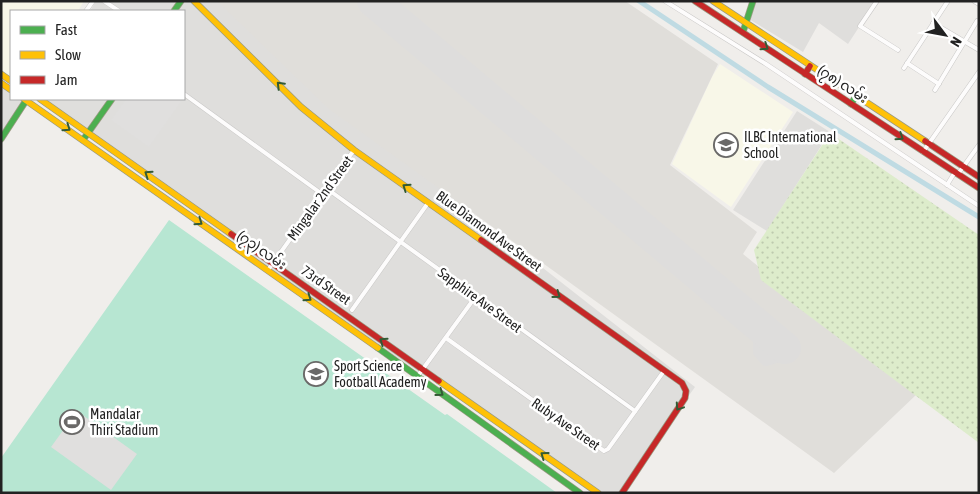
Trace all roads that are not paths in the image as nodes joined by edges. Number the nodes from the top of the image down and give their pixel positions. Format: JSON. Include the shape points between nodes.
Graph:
{"nodes":[{"id":1,"x":104,"y":1,"type":"edge"},
{"id":2,"x":194,"y":1,"type":"edge"},
{"id":3,"x":665,"y":1,"type":"edge"},
{"id":4,"x":695,"y":1,"type":"edge"},
{"id":5,"x":713,"y":1,"type":"edge"},
{"id":6,"x":753,"y":1,"type":"edge"},
{"id":7,"x":876,"y":1,"type":"edge"},
{"id":8,"x":948,"y":1,"type":"edge"},
{"id":9,"x":974,"y":1,"type":"edge"},
{"id":10,"x":979,"y":4,"type":"edge"},
{"id":11,"x":118,"y":10,"type":"edge"},
{"id":12,"x":977,"y":21,"type":"dead end"},
{"id":13,"x":745,"y":22,"type":"junction"},
{"id":14,"x":934,"y":23,"type":"junction"},
{"id":15,"x":743,"y":32,"type":"junction"},
{"id":16,"x":965,"y":41,"type":"junction"},
{"id":17,"x":898,"y":50,"type":"dead end"},
{"id":18,"x":979,"y":50,"type":"edge"},
{"id":19,"x":907,"y":63,"type":"junction"},
{"id":20,"x":810,"y":66,"type":"junction"},
{"id":21,"x":904,"y":68,"type":"dead end"},
{"id":22,"x":979,"y":72,"type":"edge"},
{"id":23,"x":805,"y":74,"type":"junction"},
{"id":24,"x":939,"y":84,"type":"junction"},
{"id":25,"x":935,"y":90,"type":"dead end"},
{"id":26,"x":185,"y":95,"type":"edge"},
{"id":27,"x":856,"y":96,"type":"junction"},
{"id":28,"x":25,"y":100,"type":"edge"},
{"id":29,"x":27,"y":100,"type":"edge"},
{"id":30,"x":41,"y":100,"type":"edge"},
{"id":31,"x":111,"y":100,"type":"edge"},
{"id":32,"x":851,"y":104,"type":"junction"},
{"id":33,"x":88,"y":132,"type":"junction"},
{"id":34,"x":1,"y":140,"type":"edge"},
{"id":35,"x":83,"y":140,"type":"junction"},
{"id":36,"x":928,"y":144,"type":"junction"},
{"id":37,"x":979,"y":145,"type":"edge"},
{"id":38,"x":354,"y":150,"type":"junction"},
{"id":39,"x":923,"y":152,"type":"junction"},
{"id":40,"x":964,"y":167,"type":"junction"},
{"id":41,"x":957,"y":173,"type":"junction"},
{"id":42,"x":979,"y":177,"type":"edge"},
{"id":43,"x":947,"y":185,"type":"junction"},
{"id":44,"x":326,"y":188,"type":"junction"},
{"id":45,"x":979,"y":188,"type":"edge"},
{"id":46,"x":322,"y":194,"type":"junction"},
{"id":47,"x":428,"y":202,"type":"junction"},
{"id":48,"x":979,"y":206,"type":"edge"},
{"id":49,"x":401,"y":242,"type":"junction"},
{"id":50,"x":273,"y":263,"type":"junction"},
{"id":51,"x":268,"y":270,"type":"junction"},
{"id":52,"x":476,"y":296,"type":"junction"},
{"id":53,"x":352,"y":310,"type":"dead end"},
{"id":54,"x":446,"y":338,"type":"junction"},
{"id":55,"x":423,"y":369,"type":"junction"},
{"id":56,"x":664,"y":371,"type":"junction"},
{"id":57,"x":417,"y":377,"type":"junction"},
{"id":58,"x":635,"y":411,"type":"junction"},
{"id":59,"x":560,"y":466,"type":"junction"},
{"id":60,"x":554,"y":475,"type":"junction"},
{"id":61,"x":580,"y":493,"type":"edge"},
{"id":62,"x":598,"y":493,"type":"edge"},
{"id":63,"x":622,"y":493,"type":"edge"}],
"edges":[{"from":1,"to":11,"type":"street"},
{"from":38,"to":2,"type":"main road","name":"Blue Diamond Ave Street","one_way":true,"via":[[301,107]]},
{"from":3,"to":43,"type":"street"},
{"from":4,"to":15,"type":"main road","name":"(၇၈) လမ်း"},
{"from":5,"to":13,"type":"main road","name":"(၇၈) လမ်း"},
{"from":6,"to":13,"type":"main road"},
{"from":7,"to":17,"type":"street","via":[[860,26]]},
{"from":8,"to":14,"type":"street"},
{"from":9,"to":10,"type":"street"},
{"from":12,"to":16,"type":"street"},
{"from":13,"to":15,"type":"main road"},
{"from":13,"to":20,"type":"main road","name":"(၇၈) လမ်း"},
{"from":14,"to":16,"type":"street"},
{"from":14,"to":19,"type":"street"},
{"from":15,"to":23,"type":"main road","name":"(၇၈) လမ်း","one_way":true},
{"from":16,"to":18,"type":"street"},
{"from":16,"to":24,"type":"street"},
{"from":19,"to":21,"type":"street"},
{"from":19,"to":24,"type":"street"},
{"from":20,"to":23,"type":"main road"},
{"from":20,"to":27,"type":"main road","name":"(၇၈) လမ်း"},
{"from":22,"to":36,"type":"street"},
{"from":23,"to":32,"type":"main road","name":"(၇၈) လမ်း"},
{"from":24,"to":25,"type":"street"},
{"from":26,"to":46,"type":"street"},
{"from":27,"to":32,"type":"main road"},
{"from":27,"to":36,"type":"main road","name":"(၇၈) လမ်း"},
{"from":28,"to":34,"type":"main road"},
{"from":29,"to":35,"type":"main road","name":"(၇၃) လမ်း","one_way":true},
{"from":30,"to":33,"type":"main road","name":"73rd Street"},
{"from":31,"to":33,"type":"main road"},
{"from":32,"to":39,"type":"main road","name":"(၇၈) လမ်း","one_way":true},
{"from":33,"to":35,"type":"main road"},
{"from":50,"to":33,"type":"main road","name":"73rd Street","one_way":true},
{"from":35,"to":51,"type":"main road","name":"(၇၃) လမ်း","one_way":true},
{"from":36,"to":39,"type":"street"},
{"from":36,"to":40,"type":"main road","name":"(၇၈) လမ်း"},
{"from":37,"to":40,"type":"street"},
{"from":38,"to":44,"type":"street","name":"Mingalar 2nd Street"},
{"from":47,"to":38,"type":"main road","name":"Blue Diamond Ave Street","one_way":true},
{"from":39,"to":41,"type":"main road","name":"(၇၈) လမ်း"},
{"from":40,"to":41,"type":"street"},
{"from":40,"to":42,"type":"main road","name":"(၇၈) လမ်း"},
{"from":41,"to":43,"type":"street"},
{"from":41,"to":45,"type":"main road","name":"(၇၈) လမ်း"},
{"from":43,"to":48,"type":"street"},
{"from":44,"to":46,"type":"street","name":"Mingalar 2nd Street"},
{"from":44,"to":49,"type":"street","name":"Sapphire Ave Street"},
{"from":46,"to":50,"type":"street","name":"Mingalar 2nd Street"},
{"from":47,"to":49,"type":"street"},
{"from":47,"to":56,"type":"main road","name":"Blue Diamond Ave Street","one_way":true},
{"from":49,"to":52,"type":"street","name":"Sapphire Ave Street"},
{"from":49,"to":53,"type":"street"},
{"from":50,"to":51,"type":"street","name":"Mingalar 2nd Street"},
{"from":55,"to":50,"type":"main road","name":"73rd Street","one_way":true},
{"from":51,"to":57,"type":"main road","name":"(၇၃) လမ်း","one_way":true},
{"from":52,"to":54,"type":"street"},
{"from":52,"to":58,"type":"street","name":"Sapphire Ave Street"},
{"from":54,"to":55,"type":"street"},
{"from":54,"to":58,"type":"street","name":"Ruby Ave Street","via":[[603,451],[608,449]]},
{"from":55,"to":57,"type":"street"},
{"from":59,"to":55,"type":"main road","name":"73rd Street","one_way":true},
{"from":56,"to":58,"type":"street","name":"Ruby Ave Street"},
{"from":56,"to":63,"type":"main road","name":"Blue Diamond Ave Street","one_way":true,"via":[[682,383],[685,398]]},
{"from":57,"to":60,"type":"main road","name":"(၇၃) လမ်း","one_way":true},
{"from":59,"to":60,"type":"main road"},
{"from":59,"to":62,"type":"main road","name":"73rd Street"},
{"from":60,"to":61,"type":"main road","name":"(၇၃) လမ်း"}]}
